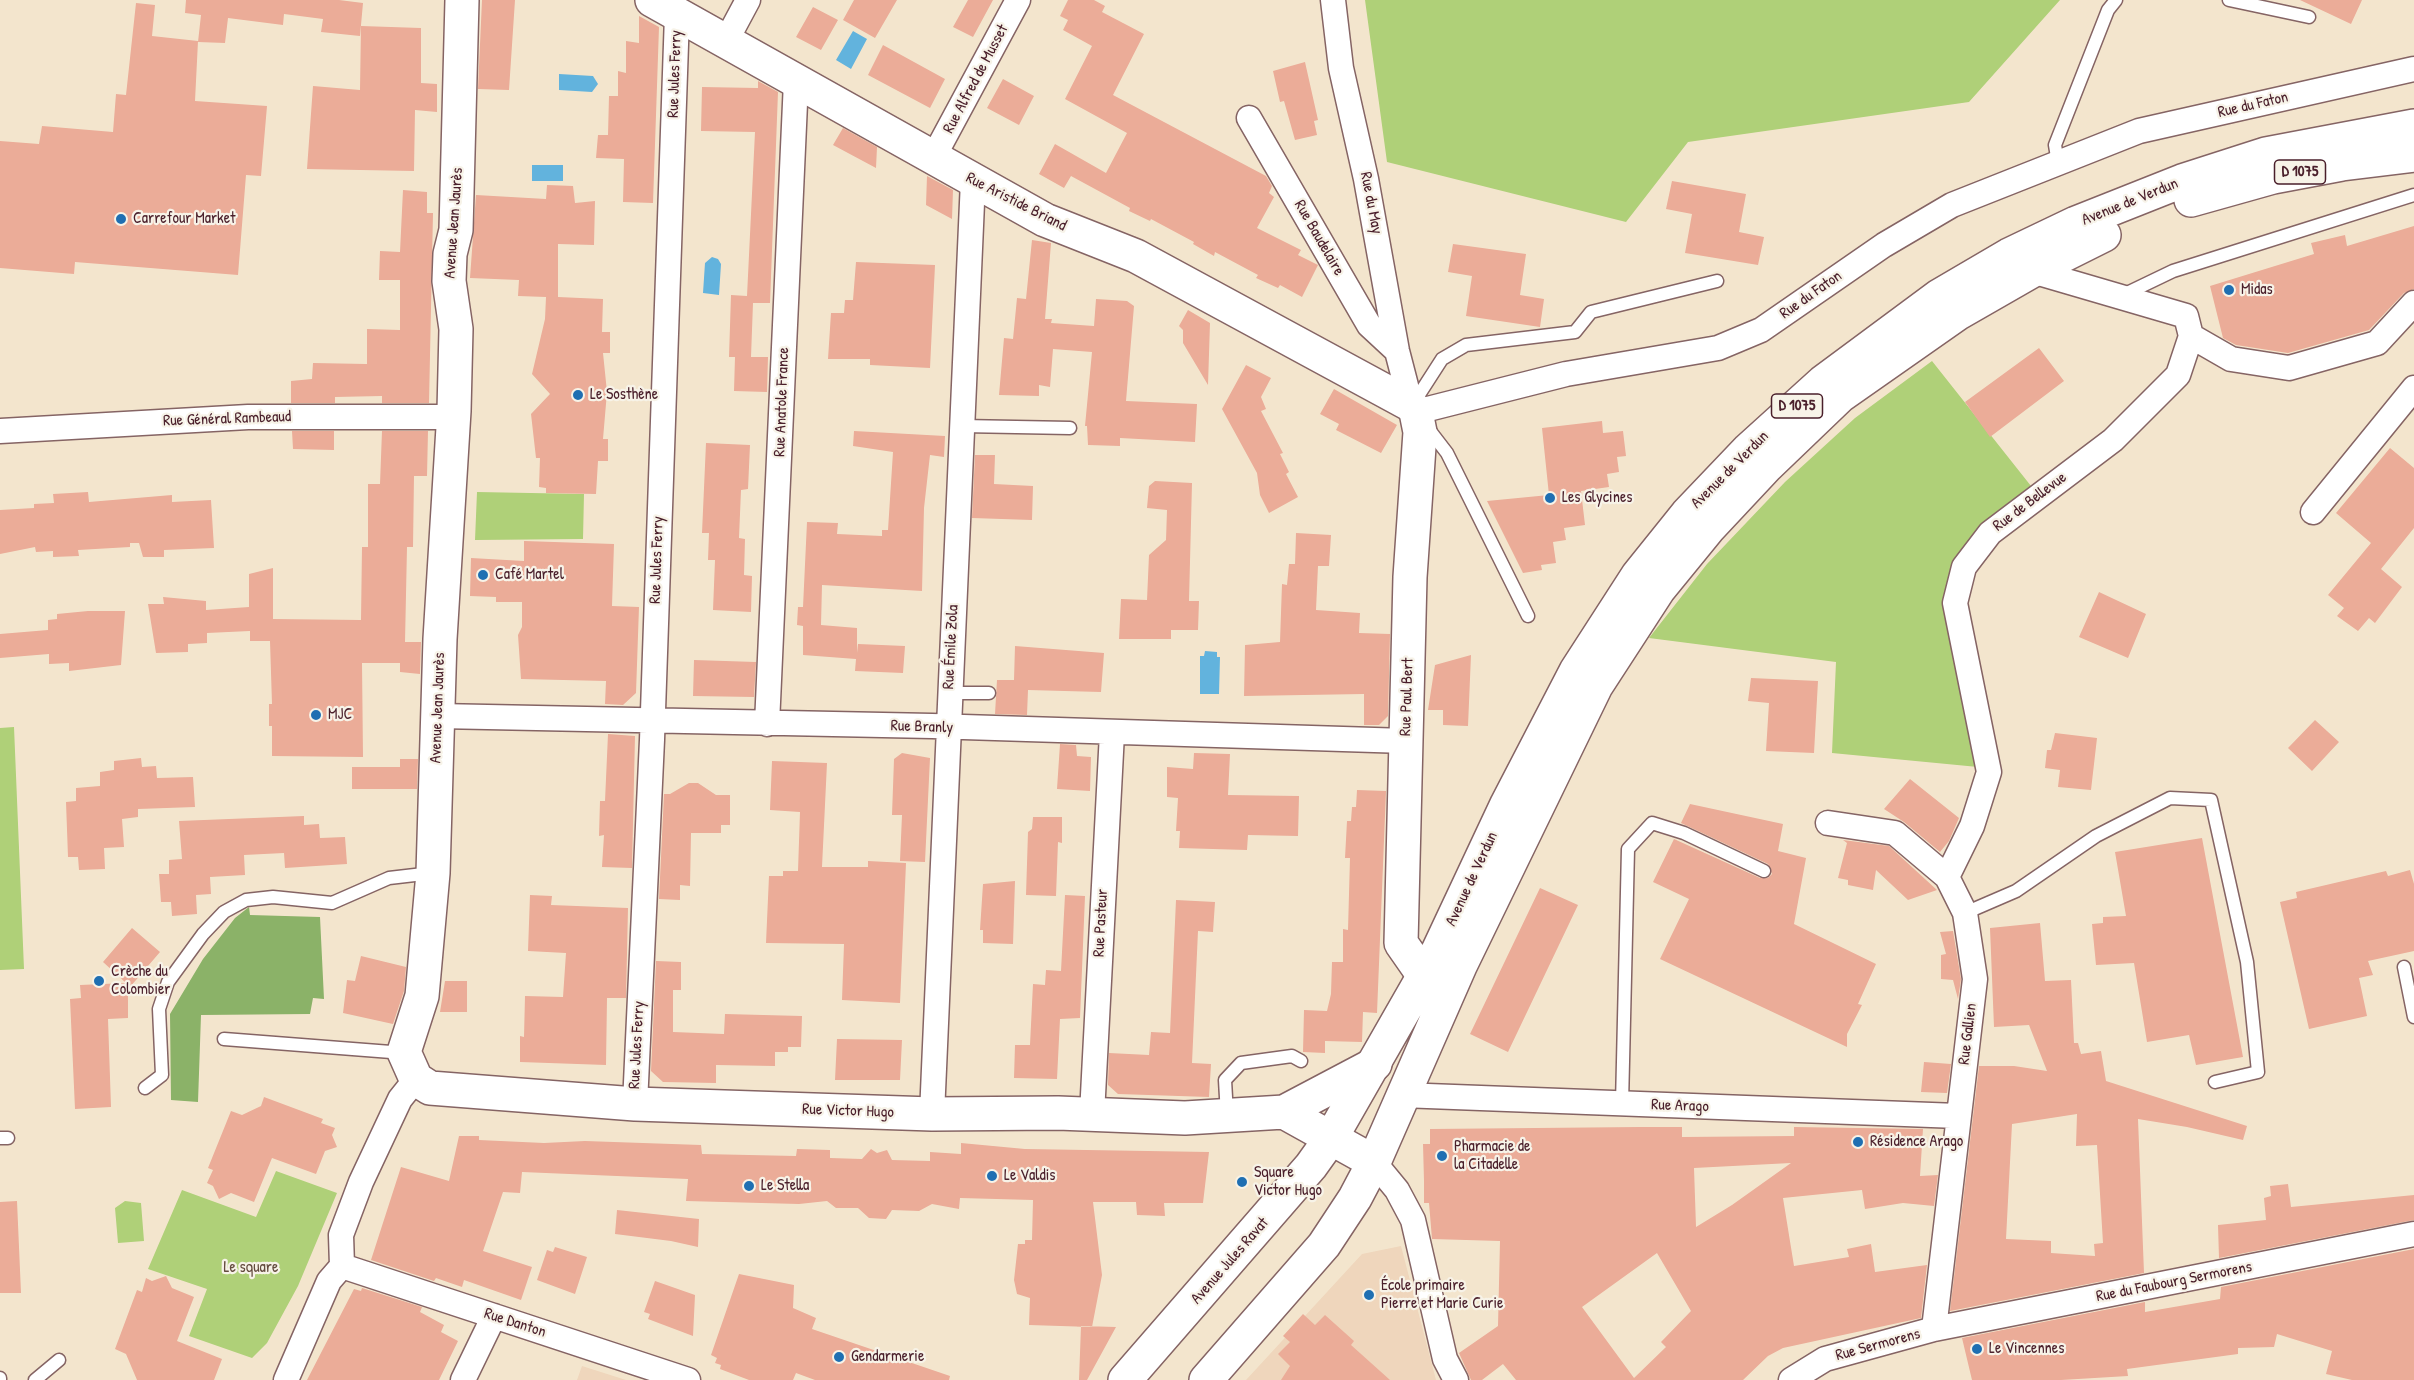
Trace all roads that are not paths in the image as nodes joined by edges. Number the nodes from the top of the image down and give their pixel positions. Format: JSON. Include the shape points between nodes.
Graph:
{"nodes":[{"id":1,"x":462,"y":0,"type":"edge"},
{"id":2,"x":748,"y":0,"type":"edge"},
{"id":3,"x":1018,"y":0,"type":"edge"},
{"id":4,"x":1333,"y":0,"type":"edge"},
{"id":5,"x":2116,"y":0,"type":"edge"},
{"id":6,"x":2229,"y":0,"type":"edge"},
{"id":7,"x":664,"y":8,"type":"edge"},
{"id":8,"x":2309,"y":17,"type":"dead end"},
{"id":9,"x":725,"y":43,"type":"junction"},
{"id":10,"x":2414,"y":69,"type":"edge"},
{"id":11,"x":796,"y":81,"type":"junction"},
{"id":12,"x":1249,"y":118,"type":"dead end"},
{"id":13,"x":2414,"y":126,"type":"edge"},
{"id":14,"x":2414,"y":155,"type":"edge"},
{"id":15,"x":933,"y":158,"type":"junction"},
{"id":16,"x":2058,"y":163,"type":"junction"},
{"id":17,"x":973,"y":180,"type":"junction"},
{"id":18,"x":2414,"y":195,"type":"edge"},
{"id":19,"x":2032,"y":271,"type":"junction"},
{"id":20,"x":1717,"y":280,"type":"dead end"},
{"id":21,"x":2120,"y":297,"type":"junction"},
{"id":22,"x":2414,"y":303,"type":"edge"},
{"id":23,"x":2191,"y":336,"type":"junction"},
{"id":24,"x":1397,"y":351,"type":"junction"},
{"id":25,"x":2414,"y":388,"type":"edge"},
{"id":26,"x":1413,"y":408,"type":"junction"},
{"id":27,"x":454,"y":411,"type":"junction"},
{"id":28,"x":962,"y":426,"type":"junction"},
{"id":29,"x":1070,"y":428,"type":"dead end"},
{"id":30,"x":0,"y":431,"type":"edge"},
{"id":31,"x":2313,"y":512,"type":"dead end"},
{"id":32,"x":1528,"y":616,"type":"dead end"},
{"id":33,"x":949,"y":693,"type":"junction"},
{"id":34,"x":989,"y":693,"type":"dead end"},
{"id":35,"x":438,"y":717,"type":"junction"},
{"id":36,"x":652,"y":721,"type":"junction"},
{"id":37,"x":767,"y":724,"type":"junction"},
{"id":38,"x":947,"y":728,"type":"junction"},
{"id":39,"x":1112,"y":733,"type":"junction"},
{"id":40,"x":1406,"y":741,"type":"junction"},
{"id":41,"x":1828,"y":823,"type":"dead end"},
{"id":42,"x":1764,"y":871,"type":"dead end"},
{"id":43,"x":433,"y":873,"type":"junction"},
{"id":44,"x":1947,"y":877,"type":"junction"},
{"id":45,"x":1965,"y":913,"type":"junction"},
{"id":46,"x":2404,"y":967,"type":"dead end"},
{"id":47,"x":1437,"y":982,"type":"junction"},
{"id":48,"x":2414,"y":1017,"type":"edge"},
{"id":49,"x":224,"y":1039,"type":"dead end"},
{"id":50,"x":1301,"y":1061,"type":"dead end"},
{"id":51,"x":1375,"y":1064,"type":"junction"},
{"id":52,"x":407,"y":1076,"type":"junction"},
{"id":53,"x":2215,"y":1082,"type":"dead end"},
{"id":54,"x":145,"y":1088,"type":"dead end"},
{"id":55,"x":1401,"y":1095,"type":"junction"},
{"id":56,"x":634,"y":1104,"type":"junction"},
{"id":57,"x":1622,"y":1104,"type":"junction"},
{"id":58,"x":1284,"y":1112,"type":"junction"},
{"id":59,"x":932,"y":1114,"type":"junction"},
{"id":60,"x":1092,"y":1114,"type":"junction"},
{"id":61,"x":1227,"y":1116,"type":"junction"},
{"id":62,"x":1958,"y":1116,"type":"junction"},
{"id":63,"x":1331,"y":1138,"type":"junction"},
{"id":64,"x":1374,"y":1162,"type":"junction"},
{"id":65,"x":2414,"y":1234,"type":"edge"},
{"id":66,"x":342,"y":1266,"type":"junction"},
{"id":67,"x":494,"y":1316,"type":"junction"},
{"id":68,"x":1934,"y":1329,"type":"junction"},
{"id":69,"x":59,"y":1360,"type":"dead end"},
{"id":70,"x":35,"y":1380,"type":"edge"},
{"id":71,"x":286,"y":1380,"type":"edge"},
{"id":72,"x":463,"y":1380,"type":"edge"},
{"id":73,"x":688,"y":1380,"type":"edge"},
{"id":74,"x":1125,"y":1380,"type":"edge"},
{"id":75,"x":1206,"y":1380,"type":"edge"},
{"id":76,"x":1456,"y":1380,"type":"edge"},
{"id":77,"x":1791,"y":1380,"type":"edge"}],
"edges":[{"from":1,"to":27,"type":"main road","name":"Avenue Jean Jaurès","via":[[456,230],[449,281],[456,329]]},
{"from":2,"to":9,"type":"street"},
{"from":3,"to":15,"type":"street","name":"Rue Alfred de Musset"},
{"from":4,"to":24,"type":"street","name":"Rue du May","via":[[1341,68]]},
{"from":5,"to":16,"type":"lane","via":[[2108,10],[2055,145]]},
{"from":6,"to":8,"type":"lane"},
{"from":7,"to":9,"type":"main road","name":"Rue Aristide Briand"},
{"from":7,"to":36,"type":"street","name":"Rue Jules Ferry"},
{"from":9,"to":11,"type":"main road","name":"Rue Aristide Briand"},
{"from":10,"to":16,"type":"street","name":"Rue du Faton","via":[[2139,131]]},
{"from":11,"to":15,"type":"main road","name":"Rue Aristide Briand"},
{"from":11,"to":37,"type":"street","name":"Rue Anatole France"},
{"from":12,"to":24,"type":"street","name":"Rue Baudelaire","via":[[1369,325]]},
{"from":13,"to":47,"type":"main road","name":"Avenue de Verdun","number":"D 1075","via":[[2266,153],[2076,223],[2009,255],[1939,296],[1823,382],[1749,449],[1687,514],[1638,575],[1576,671],[1507,804]]},
{"from":14,"to":19,"type":"main road","name":"Avenue de Verdun","number":"D 1075","via":[[2284,175],[2188,201],[2085,243]]},
{"from":15,"to":17,"type":"main road","name":"Rue Aristide Briand"},
{"from":16,"to":26,"type":"street","name":"Rue du Faton","via":[[1952,205],[1884,244],[1761,330],[1718,348],[1566,374]]},
{"from":17,"to":26,"type":"main road","name":"Rue Aristide Briand","via":[[1045,220],[1137,256]]},
{"from":17,"to":28,"type":"street","name":"Rue Émile Zola"},
{"from":18,"to":21,"type":"lane","via":[[2173,271]]},
{"from":19,"to":21,"type":"street"},
{"from":19,"to":47,"type":"main road","name":"Avenue de Verdun","number":"D 1075","via":[[1957,314],[1840,396],[1708,529],[1659,589],[1596,686]]},
{"from":20,"to":26,"type":"lane","via":[[1591,312],[1575,332],[1466,345],[1442,359]]},
{"from":21,"to":23,"type":"street","via":[[2186,315]]},
{"from":22,"to":23,"type":"street","via":[[2377,343],[2289,368],[2231,359]]},
{"from":23,"to":44,"type":"street","name":"Rue de Bellevue","via":[[2178,375],[2113,440],[1990,533],[1964,567],[1954,603],[1989,772],[1972,826]]},
{"from":24,"to":26,"type":"street","name":"Rue du May"},
{"from":25,"to":31,"type":"street"},
{"from":26,"to":32,"type":"lane","via":[[1447,453]]},
{"from":26,"to":40,"type":"main road","name":"Rue Paul Bert","via":[[1420,432],[1410,577]]},
{"from":27,"to":30,"type":"street","name":"Rue Général Rambeaud","via":[[440,417],[248,417]]},
{"from":27,"to":35,"type":"main road","name":"Avenue Jean Jaurès"},
{"from":28,"to":29,"type":"lane"},
{"from":28,"to":33,"type":"street","name":"Rue Émile Zola"},
{"from":33,"to":34,"type":"lane"},
{"from":33,"to":38,"type":"street","name":"Rue Émile Zola"},
{"from":35,"to":36,"type":"street","name":"Rue Branly"},
{"from":35,"to":43,"type":"main road","name":"Avenue Jean Jaurès"},
{"from":36,"to":37,"type":"street","name":"Rue Branly"},
{"from":36,"to":56,"type":"street","name":"Rue Jules Ferry"},
{"from":37,"to":38,"type":"street","name":"Rue Branly"},
{"from":38,"to":39,"type":"street","name":"Rue Branly"},
{"from":38,"to":59,"type":"street","name":"Rue Émile Zola"},
{"from":39,"to":40,"type":"street","name":"Rue Branly"},
{"from":39,"to":60,"type":"street","name":"Rue Pasteur"},
{"from":40,"to":47,"type":"main road","name":"Rue Paul Bert","via":[[1401,944]]},
{"from":41,"to":44,"type":"street","name":"Rue Gallien","via":[[1895,833]]},
{"from":42,"to":57,"type":"lane","via":[[1684,833],[1652,823],[1628,849]]},
{"from":43,"to":52,"type":"main road","name":"Avenue Jean Jaurès","via":[[422,996]]},
{"from":43,"to":54,"type":"lane","via":[[389,878],[332,903],[273,897],[246,900],[224,912],[168,982],[159,1009],[162,1075]]},
{"from":44,"to":45,"type":"street","name":"Rue Gallien"},
{"from":45,"to":53,"type":"lane","via":[[2016,891],[2096,836],[2170,798],[2211,800],[2247,962],[2258,1072]]},
{"from":45,"to":62,"type":"street","name":"Rue Gallien","via":[[1975,979]]},
{"from":46,"to":48,"type":"lane"},
{"from":47,"to":51,"type":"main road","name":"Avenue de Verdun"},
{"from":47,"to":55,"type":"main road","name":"Avenue de Verdun"},
{"from":49,"to":52,"type":"lane"},
{"from":50,"to":61,"type":"lane","via":[[1292,1056],[1241,1063],[1226,1080]]},
{"from":51,"to":58,"type":"main road","name":"Rue Victor Hugo"},
{"from":51,"to":63,"type":"main road","name":"Avenue de Verdun"},
{"from":52,"to":56,"type":"main road","name":"Rue Victor Hugo","via":[[430,1088]]},
{"from":52,"to":66,"type":"street","name":"Avenue Jean Jaurès","via":[[341,1235]]},
{"from":55,"to":57,"type":"street","name":"Rue Arago"},
{"from":55,"to":64,"type":"main road","name":"Avenue de Verdun"},
{"from":56,"to":59,"type":"main road","name":"Rue Victor Hugo"},
{"from":57,"to":62,"type":"street","name":"Rue Arago"},
{"from":58,"to":61,"type":"main road","name":"Rue Victor Hugo"},
{"from":58,"to":63,"type":"main road"},
{"from":59,"to":60,"type":"main road","name":"Rue Victor Hugo"},
{"from":60,"to":61,"type":"main road","name":"Rue Victor Hugo"},
{"from":62,"to":68,"type":"street","name":"Rue Gallien"},
{"from":63,"to":64,"type":"main road"},
{"from":63,"to":74,"type":"main road","name":"Avenue Jules Ravat"},
{"from":64,"to":75,"type":"main road","via":[[1324,1245]]},
{"from":64,"to":76,"type":"street","via":[[1397,1190],[1413,1220],[1445,1359]]},
{"from":65,"to":68,"type":"street","name":"Rue du Faubourg Sermorens"},
{"from":66,"to":67,"type":"street","name":"Rue Danton"},
{"from":66,"to":71,"type":"street","via":[[329,1281]]},
{"from":67,"to":72,"type":"street"},
{"from":67,"to":73,"type":"street","name":"Rue Danton"},
{"from":68,"to":77,"type":"street","name":"Rue Sermorens","via":[[1824,1359]]},
{"from":69,"to":70,"type":"lane"}]}
